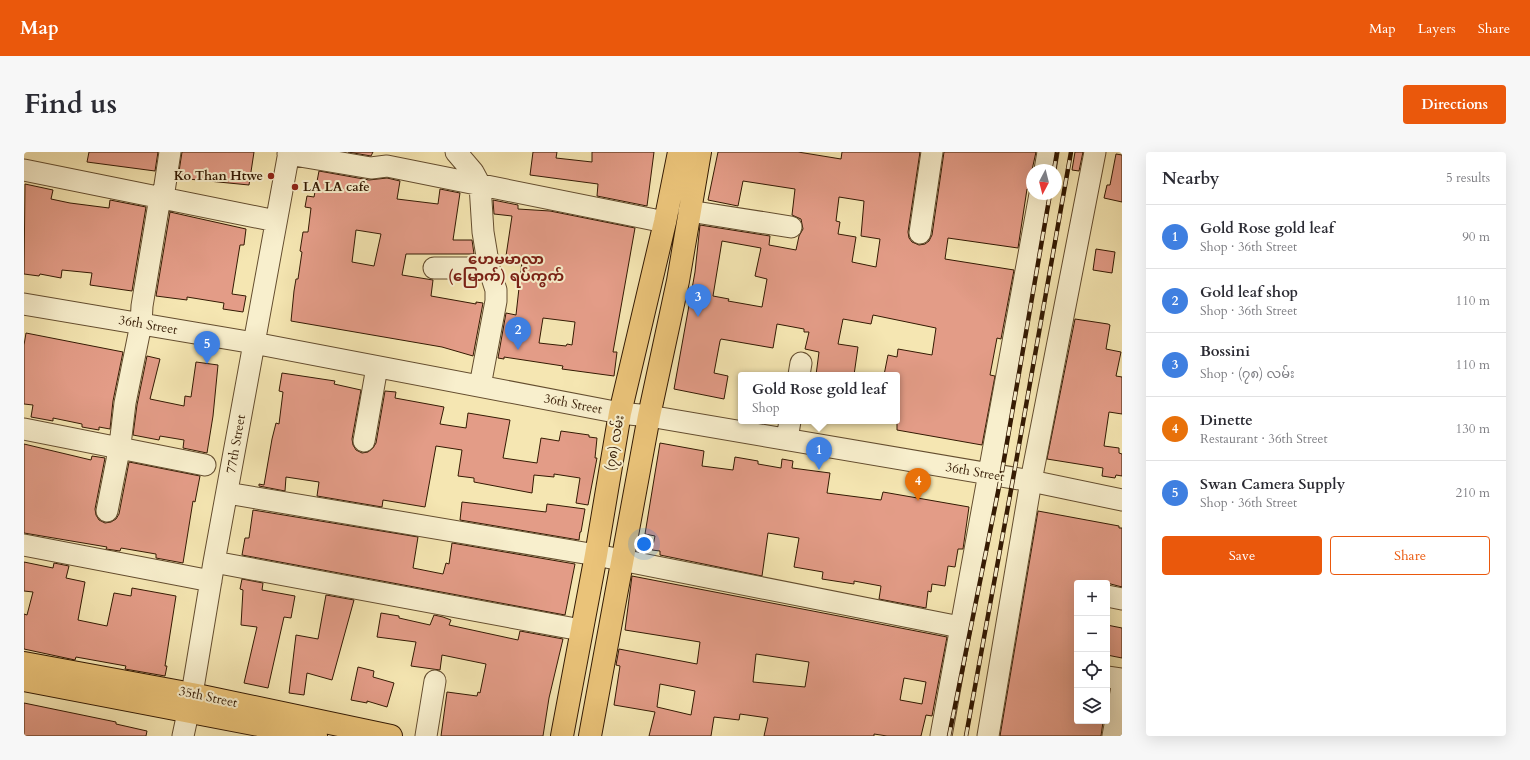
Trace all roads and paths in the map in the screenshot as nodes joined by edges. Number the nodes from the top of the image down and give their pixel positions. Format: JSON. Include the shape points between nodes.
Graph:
{"nodes":[{"id":1,"x":170,"y":152,"type":"edge"},
{"id":2,"x":456,"y":152,"type":"edge"},
{"id":3,"x":679,"y":152,"type":"edge"},
{"id":4,"x":700,"y":152,"type":"edge"},
{"id":5,"x":932,"y":152,"type":"edge"},
{"id":6,"x":1048,"y":152,"type":"edge"},
{"id":7,"x":1096,"y":152,"type":"edge"},
{"id":8,"x":288,"y":153,"type":"edge"},
{"id":9,"x":1046,"y":164,"type":"edge"},
{"id":10,"x":24,"y":170,"type":"edge"},
{"id":11,"x":480,"y":185,"type":"junction"},
{"id":12,"x":162,"y":198,"type":"junction"},
{"id":13,"x":1039,"y":200,"type":"edge"},
{"id":14,"x":689,"y":211,"type":"junction"},
{"id":15,"x":276,"y":221,"type":"junction"},
{"id":16,"x":665,"y":222,"type":"junction"},
{"id":17,"x":791,"y":227,"type":"dead end"},
{"id":18,"x":920,"y":233,"type":"dead end"},
{"id":19,"x":434,"y":268,"type":"dead end"},
{"id":20,"x":489,"y":268,"type":"junction"},
{"id":21,"x":24,"y":304,"type":"edge"},
{"id":22,"x":141,"y":324,"type":"junction"},
{"id":23,"x":254,"y":343,"type":"junction"},
{"id":24,"x":377,"y":367,"type":"junction"},
{"id":25,"x":480,"y":386,"type":"junction"},
{"id":26,"x":620,"y":413,"type":"junction"},
{"id":27,"x":649,"y":416,"type":"junction"},
{"id":28,"x":24,"y":429,"type":"edge"},
{"id":29,"x":789,"y":430,"type":"edge"},
{"id":30,"x":364,"y":441,"type":"dead end"},
{"id":31,"x":119,"y":448,"type":"junction"},
{"id":32,"x":206,"y":465,"type":"dead end"},
{"id":33,"x":989,"y":475,"type":"junction"},
{"id":34,"x":1032,"y":481,"type":"junction"},
{"id":35,"x":227,"y":493,"type":"junction"},
{"id":36,"x":1122,"y":500,"type":"edge"},
{"id":37,"x":107,"y":511,"type":"dead end"},
{"id":38,"x":24,"y":545,"type":"edge"},
{"id":39,"x":596,"y":555,"type":"junction"},
{"id":40,"x":621,"y":560,"type":"junction"},
{"id":41,"x":213,"y":572,"type":"junction"},
{"id":42,"x":1110,"y":597,"type":"edge"},
{"id":43,"x":1122,"y":599,"type":"edge"},
{"id":44,"x":960,"y":626,"type":"junction"},
{"id":45,"x":581,"y":630,"type":"junction"},
{"id":46,"x":24,"y":663,"type":"edge"},
{"id":47,"x":1110,"y":677,"type":"edge"},
{"id":48,"x":1122,"y":679,"type":"edge"},
{"id":49,"x":24,"y":680,"type":"edge"},
{"id":50,"x":435,"y":681,"type":"dead end"},
{"id":51,"x":1122,"y":687,"type":"edge"},
{"id":52,"x":190,"y":703,"type":"junction"},
{"id":53,"x":183,"y":736,"type":"edge"},
{"id":54,"x":316,"y":736,"type":"edge"},
{"id":55,"x":391,"y":736,"type":"edge"},
{"id":56,"x":426,"y":736,"type":"edge"},
{"id":57,"x":562,"y":736,"type":"edge"},
{"id":58,"x":590,"y":736,"type":"edge"},
{"id":59,"x":941,"y":736,"type":"edge"},
{"id":60,"x":988,"y":736,"type":"edge"},
{"id":61,"x":1113,"y":736,"type":"edge"}],
"edges":[{"from":1,"to":12,"type":"street"},
{"from":2,"to":11,"type":"street"},
{"from":3,"to":16,"type":"main road","name":"(၇၈) လမ်း"},
{"from":4,"to":14,"type":"main road"},
{"from":5,"to":18,"type":"street"},
{"from":6,"to":9,"type":"street"},
{"from":7,"to":34,"type":"street"},
{"from":8,"to":11,"type":"street","via":[[370,168],[387,166]]},
{"from":8,"to":15,"type":"street","name":"77th Street"},
{"from":10,"to":12,"type":"street"},
{"from":11,"to":16,"type":"street"},
{"from":11,"to":20,"type":"street","via":[[483,232]]},
{"from":12,"to":15,"type":"street"},
{"from":12,"to":22,"type":"street"},
{"from":13,"to":33,"type":"street"},
{"from":14,"to":17,"type":"street"},
{"from":14,"to":27,"type":"main road","via":[[678,282]]},
{"from":15,"to":23,"type":"street","name":"77th Street"},
{"from":16,"to":26,"type":"main road","name":"(၇၈) လမ်း"},
{"from":19,"to":20,"type":"street"},
{"from":20,"to":25,"type":"street","via":[[496,290],[496,301]]},
{"from":21,"to":22,"type":"street","name":"36th Street"},
{"from":22,"to":23,"type":"street","name":"36th Street"},
{"from":22,"to":31,"type":"street"},
{"from":23,"to":24,"type":"street","name":"36th Street"},
{"from":23,"to":35,"type":"street","name":"77th Street"},
{"from":24,"to":25,"type":"street","name":"36th Street"},
{"from":24,"to":30,"type":"street"},
{"from":25,"to":26,"type":"street","name":"36th Street"},
{"from":26,"to":27,"type":"street","name":"36th Street"},
{"from":26,"to":39,"type":"main road","name":"(၇၈) လမ်း"},
{"from":27,"to":29,"type":"street","name":"36th Street"},
{"from":27,"to":40,"type":"main road"},
{"from":28,"to":31,"type":"street"},
{"from":29,"to":33,"type":"street","name":"36th Street"},
{"from":31,"to":32,"type":"street"},
{"from":31,"to":37,"type":"street"},
{"from":33,"to":34,"type":"street","name":"36th Street"},
{"from":33,"to":44,"type":"street"},
{"from":34,"to":36,"type":"street","name":"36th Street"},
{"from":34,"to":60,"type":"street"},
{"from":35,"to":39,"type":"street"},
{"from":35,"to":41,"type":"street","name":"77th Street"},
{"from":38,"to":41,"type":"street"},
{"from":39,"to":40,"type":"street"},
{"from":39,"to":45,"type":"main road","name":"(၇၈) လမ်း"},
{"from":40,"to":44,"type":"street"},
{"from":40,"to":58,"type":"main road"},
{"from":41,"to":45,"type":"street"},
{"from":41,"to":52,"type":"street","name":"77th Street"},
{"from":42,"to":43,"type":"street"},
{"from":44,"to":59,"type":"street"},
{"from":45,"to":57,"type":"main road","name":"(၇၈) လမ်း"},
{"from":46,"to":52,"type":"main road","name":"35th Street"},
{"from":47,"to":48,"type":"street"},
{"from":49,"to":52,"type":"main road","name":"35th Street"},
{"from":50,"to":56,"type":"street"},
{"from":51,"to":61,"type":"street"},
{"from":52,"to":53,"type":"street","name":"77th Street"},
{"from":52,"to":54,"type":"main road","name":"35th Street"},
{"from":52,"to":55,"type":"main road","name":"35th Street"}]}
